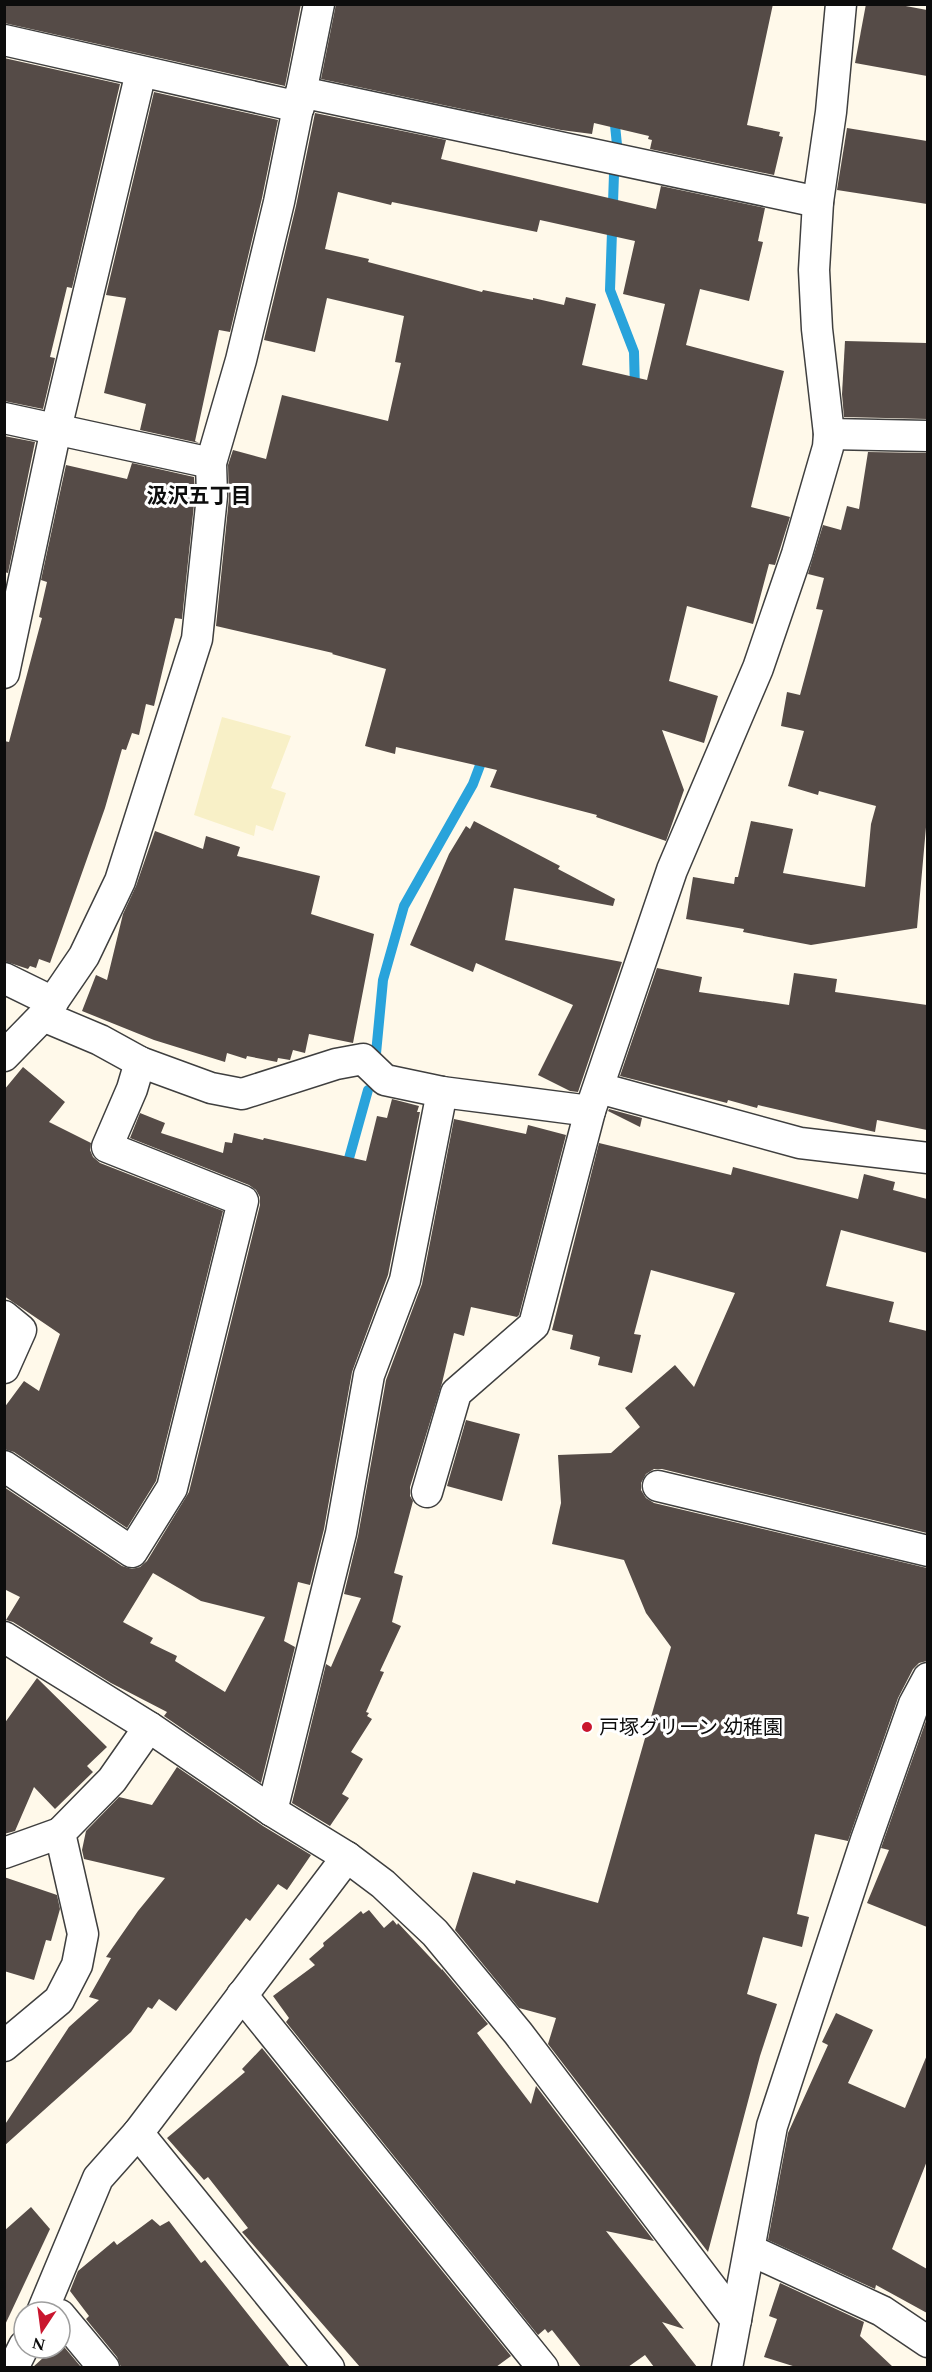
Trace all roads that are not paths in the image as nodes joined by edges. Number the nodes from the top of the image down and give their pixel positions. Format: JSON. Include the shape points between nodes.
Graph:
{"nodes":[{"id":1,"x":319,"y":4,"type":"edge"},
{"id":2,"x":841,"y":4,"type":"edge"},
{"id":3,"x":4,"y":40,"type":"edge"},
{"id":4,"x":141,"y":72,"type":"junction"},
{"id":5,"x":300,"y":100,"type":"junction"},
{"id":6,"x":818,"y":202,"type":"junction"},
{"id":7,"x":4,"y":418,"type":"edge"},
{"id":8,"x":56,"y":429,"type":"junction"},
{"id":9,"x":829,"y":434,"type":"junction"},
{"id":10,"x":927,"y":436,"type":"edge"},
{"id":11,"x":211,"y":463,"type":"junction"},
{"id":12,"x":4,"y":673,"type":"edge"},
{"id":13,"x":4,"y":978,"type":"edge"},
{"id":14,"x":48,"y":1009,"type":"junction"},
{"id":15,"x":4,"y":1056,"type":"edge"},
{"id":16,"x":140,"y":1062,"type":"junction"},
{"id":17,"x":442,"y":1092,"type":"junction"},
{"id":18,"x":595,"y":1100,"type":"junction"},
{"id":19,"x":927,"y":1158,"type":"edge"},
{"id":20,"x":4,"y":1316,"type":"edge"},
{"id":21,"x":4,"y":1368,"type":"edge"},
{"id":22,"x":4,"y":1466,"type":"edge"},
{"id":23,"x":658,"y":1486,"type":"dead end"},
{"id":24,"x":428,"y":1492,"type":"dead end"},
{"id":25,"x":927,"y":1551,"type":"edge"},
{"id":26,"x":4,"y":1637,"type":"edge"},
{"id":27,"x":927,"y":1678,"type":"edge"},
{"id":28,"x":921,"y":1706,"type":"edge"},
{"id":29,"x":149,"y":1727,"type":"junction"},
{"id":30,"x":272,"y":1811,"type":"junction"},
{"id":31,"x":60,"y":1833,"type":"junction"},
{"id":32,"x":4,"y":1852,"type":"edge"},
{"id":33,"x":347,"y":1857,"type":"junction"},
{"id":34,"x":242,"y":1995,"type":"junction"},
{"id":35,"x":4,"y":2046,"type":"edge"},
{"id":36,"x":138,"y":2133,"type":"junction"},
{"id":37,"x":750,"y":2250,"type":"junction"},
{"id":38,"x":55,"y":2300,"type":"edge"},
{"id":39,"x":736,"y":2320,"type":"junction"},
{"id":40,"x":72,"y":2332,"type":"edge"},
{"id":41,"x":927,"y":2342,"type":"edge"},
{"id":42,"x":104,"y":2367,"type":"edge"},
{"id":43,"x":329,"y":2367,"type":"edge"},
{"id":44,"x":543,"y":2367,"type":"edge"},
{"id":45,"x":727,"y":2367,"type":"edge"}],
"edges":[{"from":1,"to":5,"type":"street"},
{"from":2,"to":6,"type":"street"},
{"from":3,"to":4,"type":"street"},
{"from":4,"to":5,"type":"street"},
{"from":4,"to":8,"type":"street"},
{"from":5,"to":6,"type":"street"},
{"from":5,"to":11,"type":"street","via":[[246,337]]},
{"from":6,"to":9,"type":"street","via":[[814,270]]},
{"from":7,"to":8,"type":"street"},
{"from":8,"to":11,"type":"street"},
{"from":8,"to":12,"type":"street"},
{"from":9,"to":10,"type":"street"},
{"from":9,"to":18,"type":"street","via":[[797,554],[758,668],[672,870]]},
{"from":11,"to":14,"type":"street","via":[[212,496],[197,639],[120,881],[84,956]]},
{"from":13,"to":14,"type":"street"},
{"from":14,"to":15,"type":"street"},
{"from":14,"to":16,"type":"street"},
{"from":16,"to":17,"type":"street","via":[[211,1088],[242,1094],[363,1059],[385,1080]]},
{"from":16,"to":22,"type":"street","via":[[107,1147],[243,1200],[172,1488],[132,1552]]},
{"from":17,"to":18,"type":"street"},
{"from":17,"to":30,"type":"street","via":[[405,1280],[369,1375],[341,1533]]},
{"from":18,"to":19,"type":"street","via":[[800,1143]]},
{"from":18,"to":24,"type":"street","via":[[534,1325],[456,1393]]},
{"from":20,"to":21,"type":"street","via":[[21,1330]]},
{"from":23,"to":25,"type":"street"},
{"from":26,"to":29,"type":"street"},
{"from":27,"to":28,"type":"street"},
{"from":28,"to":37,"type":"street","via":[[866,1840],[772,2126]]},
{"from":29,"to":30,"type":"street"},
{"from":29,"to":31,"type":"street","via":[[111,1780]]},
{"from":30,"to":33,"type":"street"},
{"from":31,"to":32,"type":"street"},
{"from":31,"to":35,"type":"street","via":[[83,1934],[77,1965],[59,2000]]},
{"from":33,"to":34,"type":"street"},
{"from":33,"to":39,"type":"street","via":[[435,1932],[518,2033]]},
{"from":34,"to":36,"type":"street"},
{"from":34,"to":44,"type":"street"},
{"from":36,"to":38,"type":"street","via":[[98,2178]]},
{"from":36,"to":43,"type":"street"},
{"from":37,"to":39,"type":"street"},
{"from":37,"to":41,"type":"street","via":[[882,2311]]},
{"from":39,"to":45,"type":"street"},
{"from":40,"to":42,"type":"street"}]}
